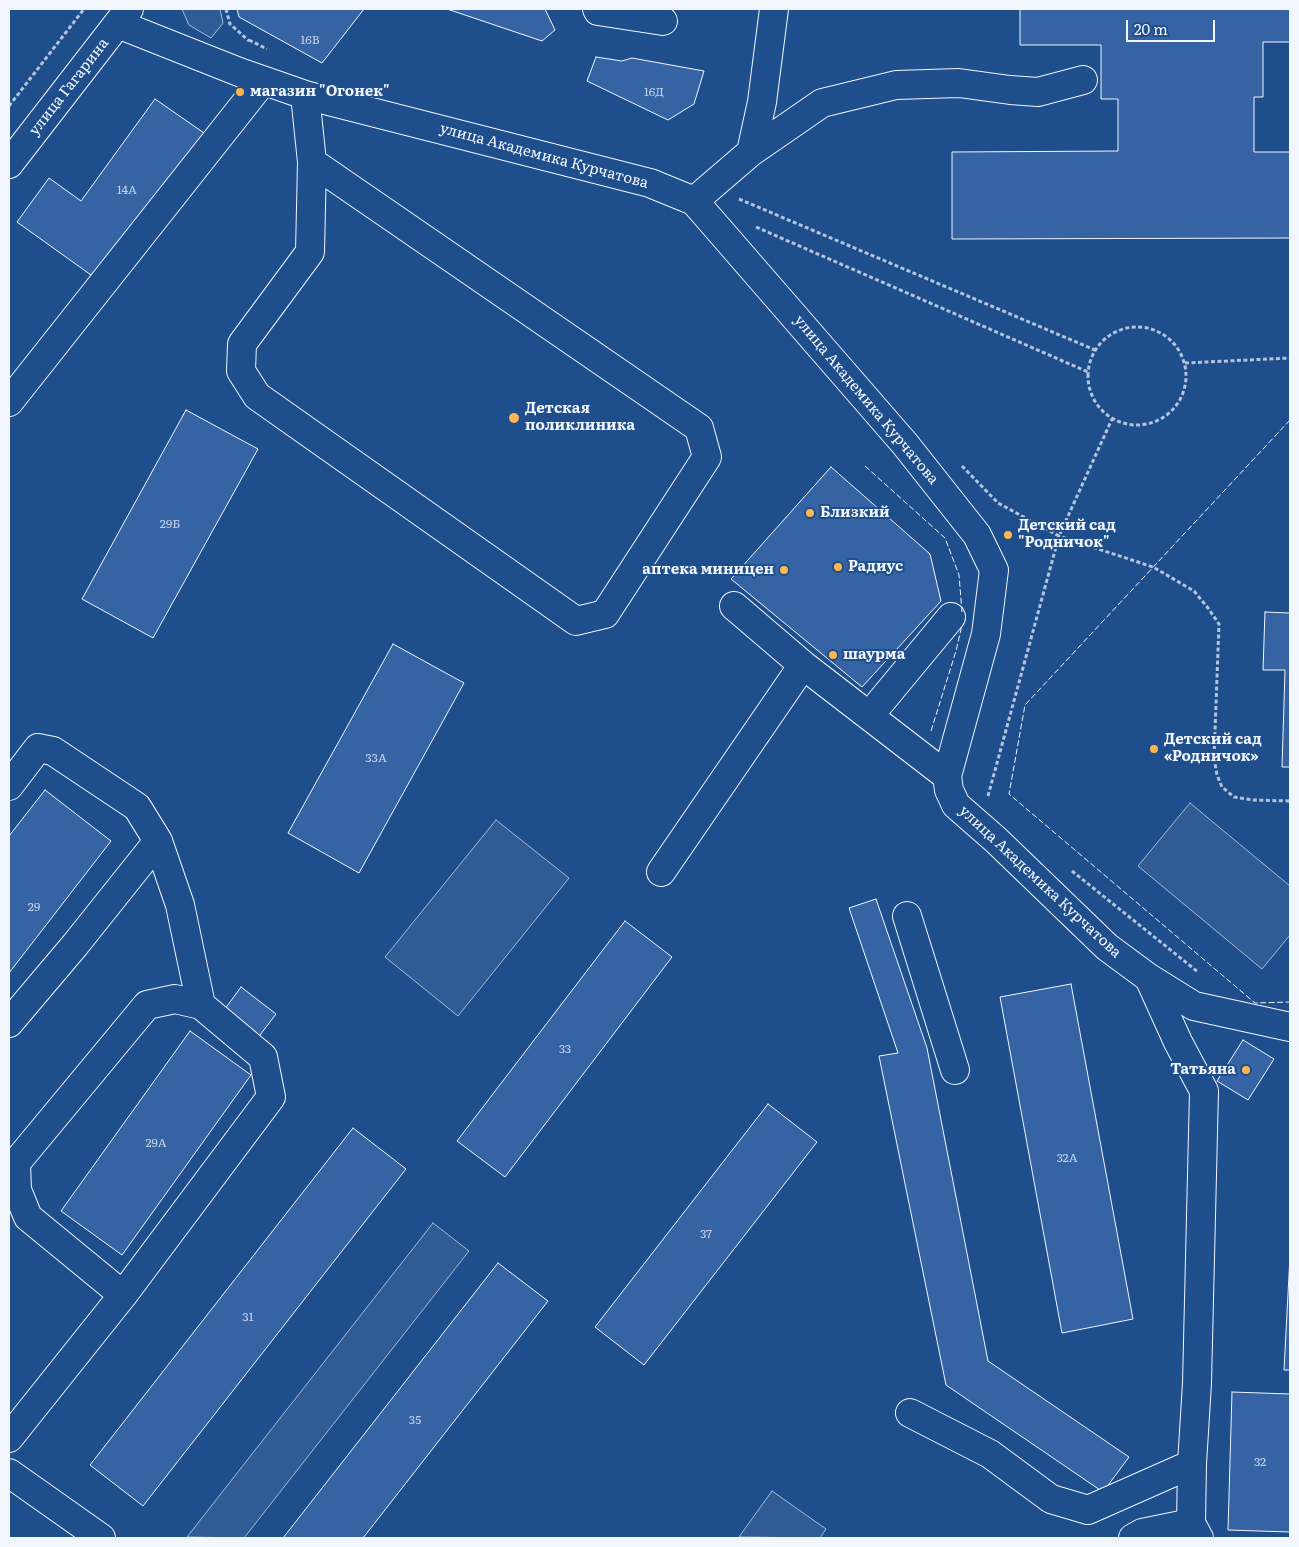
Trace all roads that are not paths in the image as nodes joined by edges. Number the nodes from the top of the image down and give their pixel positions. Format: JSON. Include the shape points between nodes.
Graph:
{"nodes":[{"id":1,"x":597,"y":9,"type":"edge"},
{"id":2,"x":774,"y":9,"type":"edge"},
{"id":3,"x":123,"y":16,"type":"edge"},
{"id":4,"x":663,"y":21,"type":"dead end"},
{"id":5,"x":1083,"y":80,"type":"dead end"},
{"id":6,"x":263,"y":81,"type":"junction"},
{"id":7,"x":305,"y":95,"type":"junction"},
{"id":8,"x":751,"y":152,"type":"junction"},
{"id":9,"x":312,"y":162,"type":"junction"},
{"id":10,"x":9,"y":164,"type":"edge"},
{"id":11,"x":702,"y":194,"type":"junction"},
{"id":12,"x":9,"y":402,"type":"edge"},
{"id":13,"x":734,"y":606,"type":"dead end"},
{"id":14,"x":951,"y":617,"type":"dead end"},
{"id":15,"x":803,"y":666,"type":"junction"},
{"id":16,"x":869,"y":716,"type":"junction"},
{"id":17,"x":947,"y":776,"type":"junction"},
{"id":18,"x":9,"y":786,"type":"edge"},
{"id":19,"x":158,"y":841,"type":"junction"},
{"id":20,"x":661,"y":872,"type":"dead end"},
{"id":21,"x":907,"y":916,"type":"dead end"},
{"id":22,"x":1149,"y":978,"type":"junction"},
{"id":23,"x":201,"y":1005,"type":"junction"},
{"id":24,"x":9,"y":1023,"type":"edge"},
{"id":25,"x":1290,"y":1027,"type":"edge"},
{"id":26,"x":955,"y":1070,"type":"dead end"},
{"id":27,"x":12,"y":1164,"type":"edge"},
{"id":28,"x":123,"y":1296,"type":"junction"},
{"id":29,"x":910,"y":1413,"type":"dead end"},
{"id":30,"x":9,"y":1438,"type":"edge"},
{"id":31,"x":1192,"y":1464,"type":"junction"},
{"id":32,"x":12,"y":1483,"type":"edge"},
{"id":33,"x":1195,"y":1530,"type":"edge"},
{"id":34,"x":101,"y":1538,"type":"edge"},
{"id":35,"x":1133,"y":1538,"type":"edge"}],
"edges":[{"from":1,"to":4,"type":"street","via":[[598,12]]},
{"from":2,"to":8,"type":"street","via":[[762,102]]},
{"from":3,"to":6,"type":"street","name":"улица Академика Курчатова"},
{"from":3,"to":10,"type":"street","name":"улица Гагарина"},
{"from":5,"to":8,"type":"street","via":[[1038,92],[959,83],[896,85],[822,103]]},
{"from":6,"to":7,"type":"street","name":"улица Академика Курчатова"},
{"from":6,"to":12,"type":"street"},
{"from":7,"to":9,"type":"street"},
{"from":7,"to":11,"type":"street","name":"улица Академика Курчатова"},
{"from":8,"to":11,"type":"street"},
{"from":9,"to":9,"type":"street","via":[[310,252],[242,344],[241,371],[257,396],[576,621],[605,614],[707,457],[699,428]]},
{"from":11,"to":17,"type":"street","name":"улица Академика Курчатова","via":[[977,535],[994,570],[986,634]]},
{"from":13,"to":15,"type":"street"},
{"from":14,"to":16,"type":"street"},
{"from":15,"to":16,"type":"street"},
{"from":15,"to":20,"type":"street"},
{"from":16,"to":17,"type":"street"},
{"from":17,"to":22,"type":"street","name":"улица Академика Курчатова","via":[[956,805],[1107,947]]},
{"from":18,"to":19,"type":"street","via":[[38,748],[53,751],[137,807]]},
{"from":19,"to":23,"type":"street","via":[[180,905]]},
{"from":19,"to":24,"type":"street"},
{"from":21,"to":26,"type":"street"},
{"from":22,"to":25,"type":"street","name":"улица Академика Курчатова","via":[[1194,1006]]},
{"from":22,"to":31,"type":"street","via":[[1204,1091]]},
{"from":23,"to":27,"type":"street","via":[[174,999],[147,1005]]},
{"from":23,"to":28,"type":"street","via":[[263,1057],[270,1097]]},
{"from":27,"to":28,"type":"street","via":[[28,1217]]},
{"from":28,"to":30,"type":"street"},
{"from":29,"to":31,"type":"street","via":[[990,1454],[1051,1499],[1088,1510]]},
{"from":31,"to":33,"type":"street"},
{"from":32,"to":34,"type":"street"},
{"from":33,"to":35,"type":"street","via":[[1142,1533]]}]}
